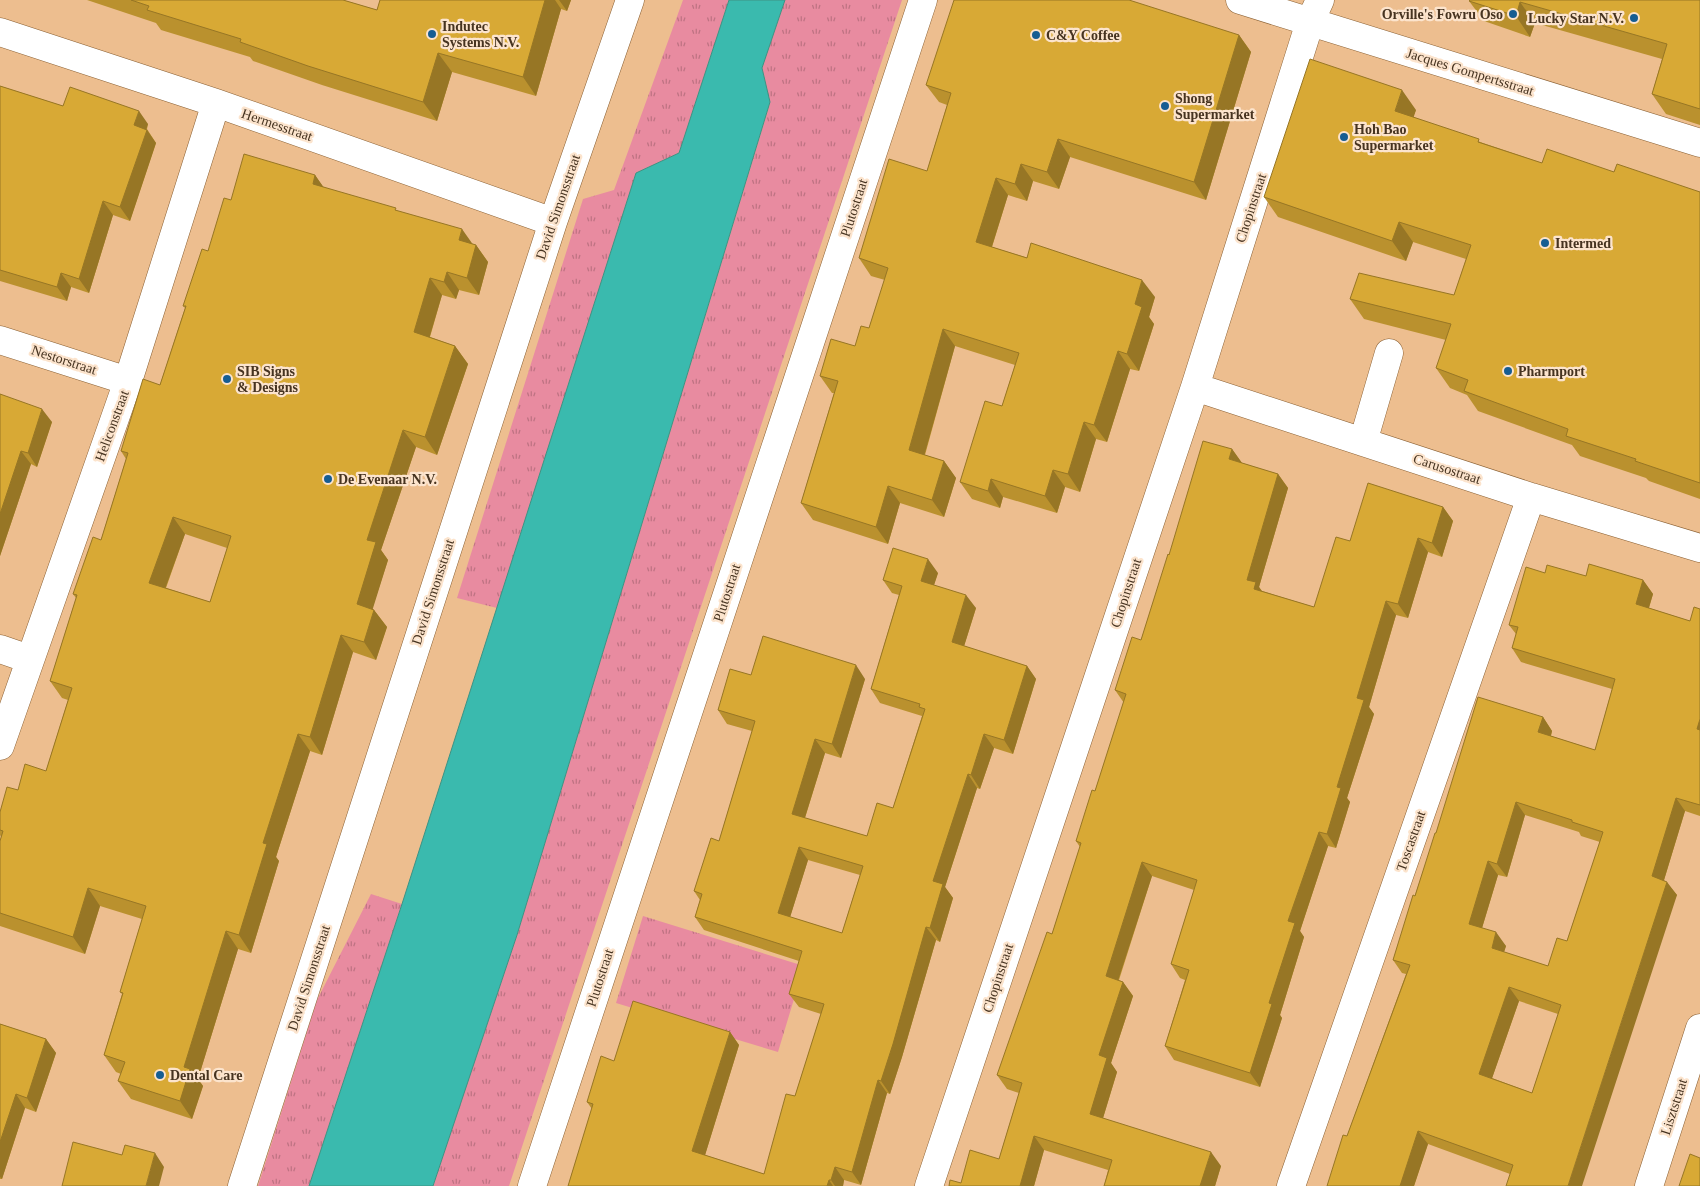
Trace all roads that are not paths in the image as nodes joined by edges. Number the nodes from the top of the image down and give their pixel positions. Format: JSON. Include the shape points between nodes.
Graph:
{"nodes":[{"id":1,"x":630,"y":0,"type":"edge"},
{"id":2,"x":923,"y":0,"type":"edge"},
{"id":3,"x":1240,"y":0,"type":"edge"},
{"id":4,"x":1315,"y":11,"type":"edge"},
{"id":5,"x":0,"y":32,"type":"edge"},
{"id":6,"x":216,"y":104,"type":"junction"},
{"id":7,"x":1700,"y":143,"type":"edge"},
{"id":8,"x":553,"y":222,"type":"junction"},
{"id":9,"x":0,"y":340,"type":"edge"},
{"id":10,"x":1389,"y":353,"type":"dead end"},
{"id":11,"x":128,"y":381,"type":"junction"},
{"id":12,"x":1195,"y":387,"type":"junction"},
{"id":13,"x":1363,"y":442,"type":"junction"},
{"id":14,"x":1531,"y":497,"type":"junction"},
{"id":15,"x":1700,"y":548,"type":"edge"},
{"id":16,"x":0,"y":650,"type":"edge"},
{"id":17,"x":29,"y":659,"type":"junction"},
{"id":18,"x":0,"y":746,"type":"edge"},
{"id":19,"x":1700,"y":1028,"type":"edge"},
{"id":20,"x":242,"y":1186,"type":"edge"},
{"id":21,"x":532,"y":1186,"type":"edge"},
{"id":22,"x":929,"y":1186,"type":"edge"},
{"id":23,"x":1291,"y":1186,"type":"edge"},
{"id":24,"x":1649,"y":1186,"type":"edge"}],
"edges":[{"from":1,"to":8,"type":"street","name":"David Simonsstraat"},
{"from":2,"to":21,"type":"street","name":"Plutostraat"},
{"from":3,"to":4,"type":"street","name":"Jacques Gompertsstraat"},
{"from":4,"to":7,"type":"street","name":"Jacques Gompertsstraat"},
{"from":4,"to":12,"type":"street","name":"Chopinstraat"},
{"from":5,"to":6,"type":"street","name":"Hermesstraat"},
{"from":6,"to":8,"type":"street","name":"Hermesstraat"},
{"from":6,"to":11,"type":"street","name":"Heliconstraat"},
{"from":8,"to":20,"type":"street","name":"David Simonsstraat"},
{"from":9,"to":11,"type":"street","name":"Nestorstraat"},
{"from":10,"to":13,"type":"street"},
{"from":11,"to":17,"type":"street","name":"Heliconstraat"},
{"from":12,"to":13,"type":"street","name":"Carusostraat"},
{"from":12,"to":22,"type":"street","name":"Chopinstraat"},
{"from":13,"to":14,"type":"street","name":"Carusostraat"},
{"from":14,"to":15,"type":"street","name":"Carusostraat"},
{"from":14,"to":23,"type":"street","name":"Toscastraat"},
{"from":16,"to":17,"type":"street"},
{"from":17,"to":18,"type":"street","name":"Heliconstraat"},
{"from":19,"to":24,"type":"street","name":"Lisztstraat"}]}
